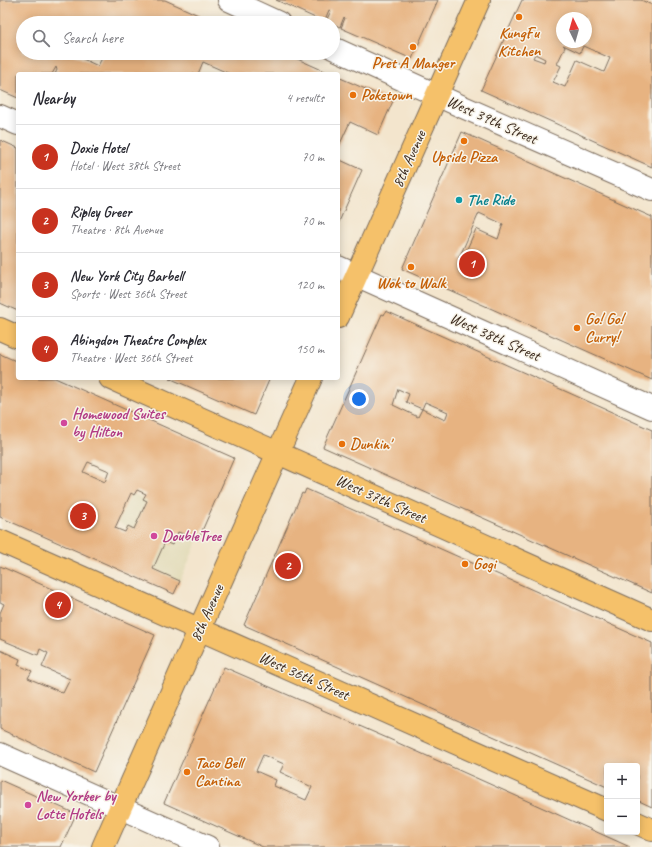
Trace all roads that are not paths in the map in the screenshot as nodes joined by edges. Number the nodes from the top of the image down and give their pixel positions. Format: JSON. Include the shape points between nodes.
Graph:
{"nodes":[{"id":1,"x":229,"y":0,"type":"edge"},
{"id":2,"x":479,"y":0,"type":"edge"},
{"id":3,"x":264,"y":16,"type":"edge"},
{"id":4,"x":340,"y":51,"type":"edge"},
{"id":5,"x":437,"y":96,"type":"junction"},
{"id":6,"x":0,"y":116,"type":"edge"},
{"id":7,"x":16,"y":123,"type":"edge"},
{"id":8,"x":652,"y":190,"type":"edge"},
{"id":9,"x":347,"y":271,"type":"edge"},
{"id":10,"x":340,"y":307,"type":"edge"},
{"id":11,"x":0,"y":329,"type":"edge"},
{"id":12,"x":16,"y":336,"type":"edge"},
{"id":13,"x":114,"y":380,"type":"edge"},
{"id":14,"x":310,"y":380,"type":"edge"},
{"id":15,"x":652,"y":408,"type":"edge"},
{"id":16,"x":278,"y":453,"type":"junction"},
{"id":17,"x":0,"y":541,"type":"edge"},
{"id":18,"x":652,"y":620,"type":"edge"},
{"id":19,"x":200,"y":630,"type":"junction"},
{"id":20,"x":0,"y":754,"type":"edge"},
{"id":21,"x":120,"y":808,"type":"junction"},
{"id":22,"x":604,"y":809,"type":"edge"},
{"id":23,"x":640,"y":824,"type":"edge"},
{"id":24,"x":652,"y":830,"type":"edge"},
{"id":25,"x":103,"y":847,"type":"edge"},
{"id":26,"x":208,"y":847,"type":"edge"}],
"edges":[{"from":1,"to":3,"type":"street"},
{"from":2,"to":5,"type":"main road","name":"8th Avenue"},
{"from":4,"to":5,"type":"street","name":"West 39th Street"},
{"from":5,"to":8,"type":"street","name":"West 39th Street"},
{"from":5,"to":9,"type":"main road","name":"8th Avenue"},
{"from":6,"to":7,"type":"street"},
{"from":9,"to":10,"type":"main road","name":"8th Avenue"},
{"from":9,"to":15,"type":"street","name":"West 38th Street"},
{"from":11,"to":12,"type":"main road"},
{"from":13,"to":16,"type":"main road","name":"West 37th Street"},
{"from":14,"to":16,"type":"main road","name":"8th Avenue"},
{"from":16,"to":18,"type":"main road","name":"West 37th Street"},
{"from":16,"to":19,"type":"main road","name":"8th Avenue"},
{"from":17,"to":19,"type":"main road","name":"West 36th Street"},
{"from":19,"to":21,"type":"main road","name":"8th Avenue"},
{"from":19,"to":22,"type":"main road","name":"West 36th Street"},
{"from":20,"to":21,"type":"street"},
{"from":21,"to":25,"type":"main road","name":"8th Avenue"},
{"from":21,"to":26,"type":"street"},
{"from":23,"to":24,"type":"main road"}]}
